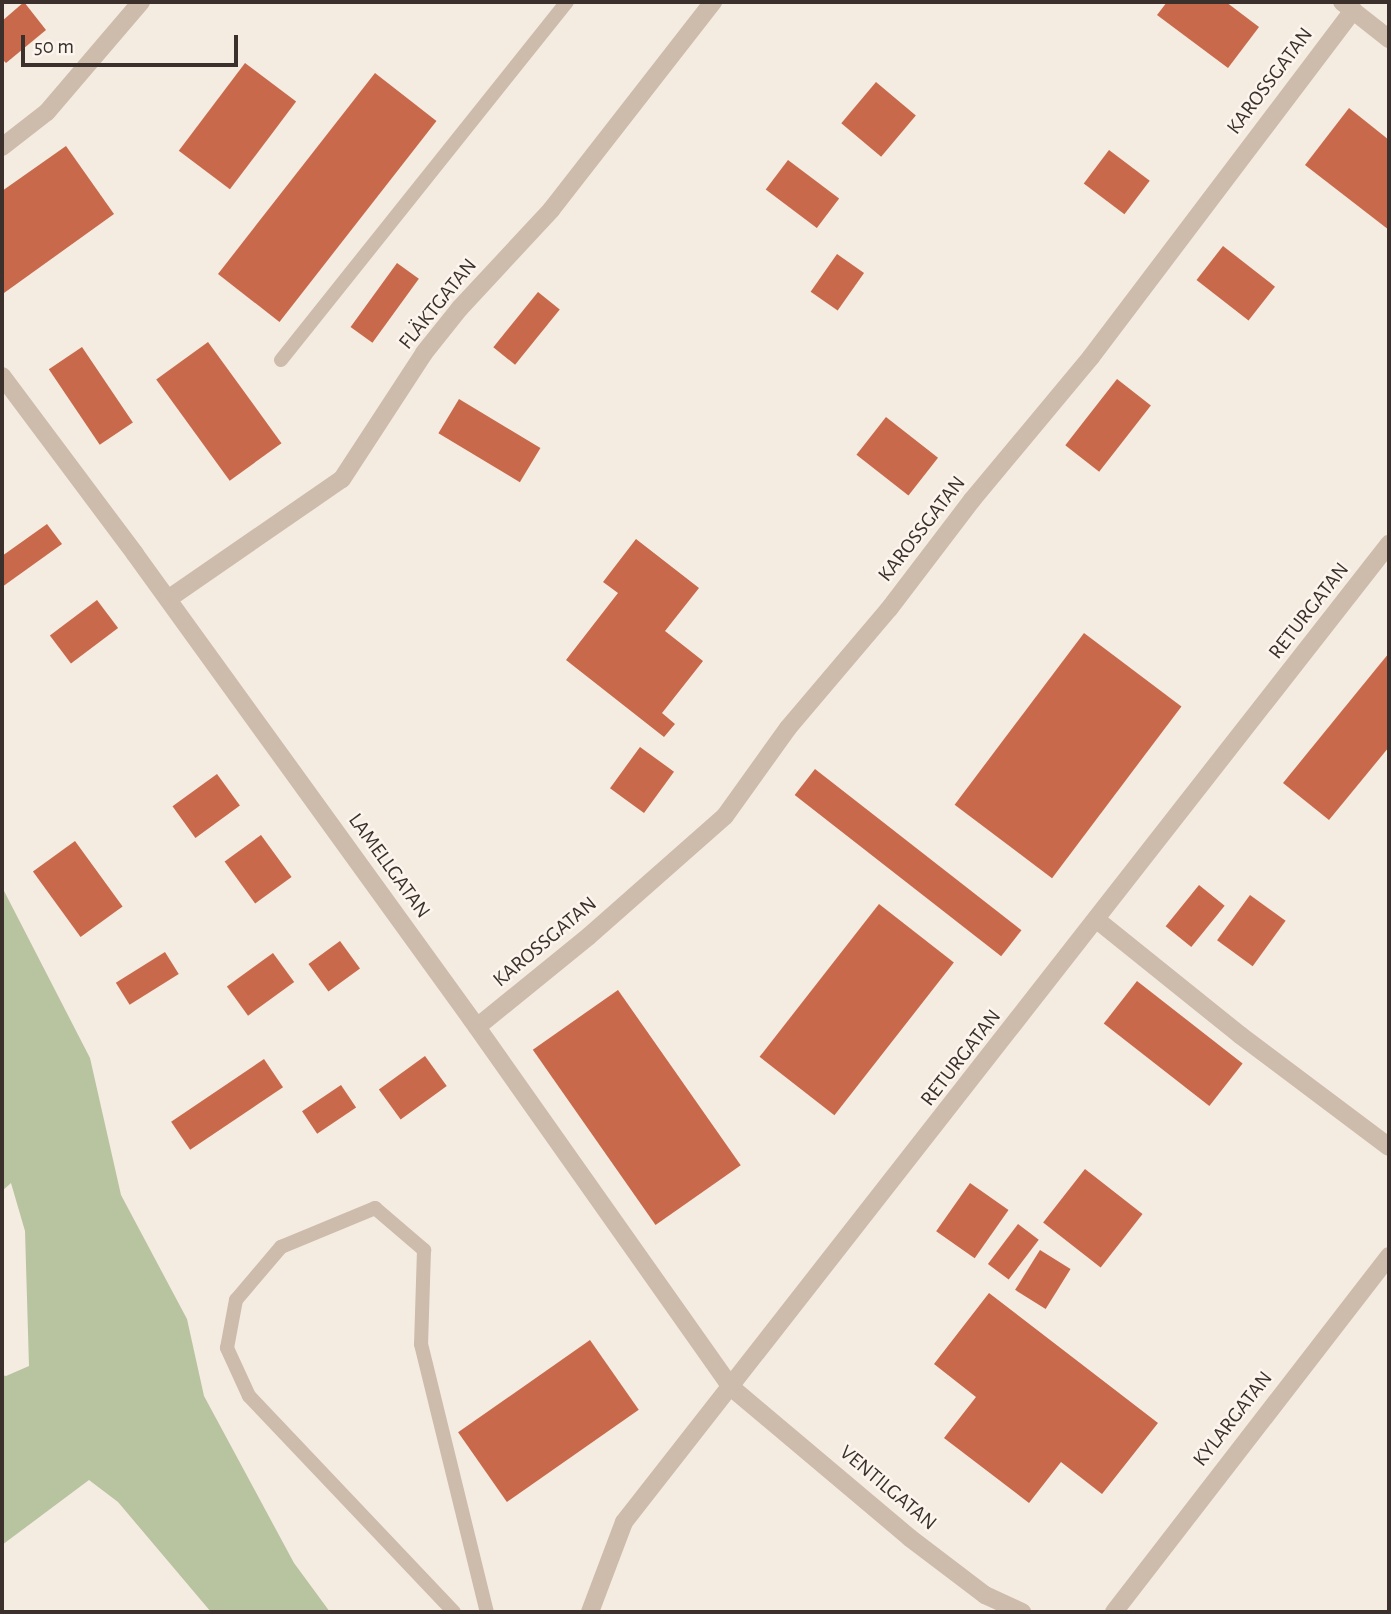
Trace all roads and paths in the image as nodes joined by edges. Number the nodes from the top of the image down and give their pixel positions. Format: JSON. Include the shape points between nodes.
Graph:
{"nodes":[{"id":1,"x":141,"y":2,"type":"edge"},
{"id":2,"x":567,"y":2,"type":"edge"},
{"id":3,"x":713,"y":2,"type":"edge"},
{"id":4,"x":1348,"y":6,"type":"edge"},
{"id":5,"x":1389,"y":39,"type":"edge"},
{"id":6,"x":2,"y":147,"type":"edge"},
{"id":7,"x":281,"y":360,"type":"dead end"},
{"id":8,"x":2,"y":376,"type":"edge"},
{"id":9,"x":1389,"y":544,"type":"edge"},
{"id":10,"x":168,"y":599,"type":"junction"},
{"id":11,"x":1097,"y":920,"type":"junction"},
{"id":12,"x":477,"y":1027,"type":"junction"},
{"id":13,"x":1389,"y":1147,"type":"edge"},
{"id":14,"x":1389,"y":1255,"type":"edge"},
{"id":15,"x":732,"y":1388,"type":"junction"},
{"id":16,"x":454,"y":1612,"type":"edge"},
{"id":17,"x":487,"y":1612,"type":"edge"},
{"id":18,"x":590,"y":1612,"type":"edge"},
{"id":19,"x":1023,"y":1612,"type":"edge"},
{"id":20,"x":1114,"y":1612,"type":"edge"}],
"edges":[{"from":1,"to":6,"type":"street","via":[[47,112]]},
{"from":2,"to":7,"type":"lane"},
{"from":3,"to":10,"type":"street","name":"FLÄKTGATAN","via":[[551,210],[424,353],[342,479]]},
{"from":4,"to":5,"type":"street"},
{"from":4,"to":12,"type":"street","name":"KAROSSGATAN","via":[[1091,357],[788,728],[725,816]]},
{"from":8,"to":10,"type":"street","name":"LAMELLGATAN"},
{"from":9,"to":11,"type":"street","name":"RETURGATAN"},
{"from":10,"to":12,"type":"street","name":"LAMELLGATAN"},
{"from":11,"to":13,"type":"street"},
{"from":11,"to":15,"type":"street","name":"RETURGATAN"},
{"from":12,"to":15,"type":"street","name":"LAMELLGATAN"},
{"from":14,"to":20,"type":"street","name":"KYLARGATAN"},
{"from":15,"to":18,"type":"street","name":"RETURGATAN","via":[[624,1522]]},
{"from":15,"to":19,"type":"street","name":"VENTILGATAN","via":[[910,1538],[985,1595]]},
{"from":16,"to":17,"type":"lane","via":[[249,1396],[227,1348],[236,1300],[281,1247],[375,1208],[424,1250],[421,1344]]}]}
